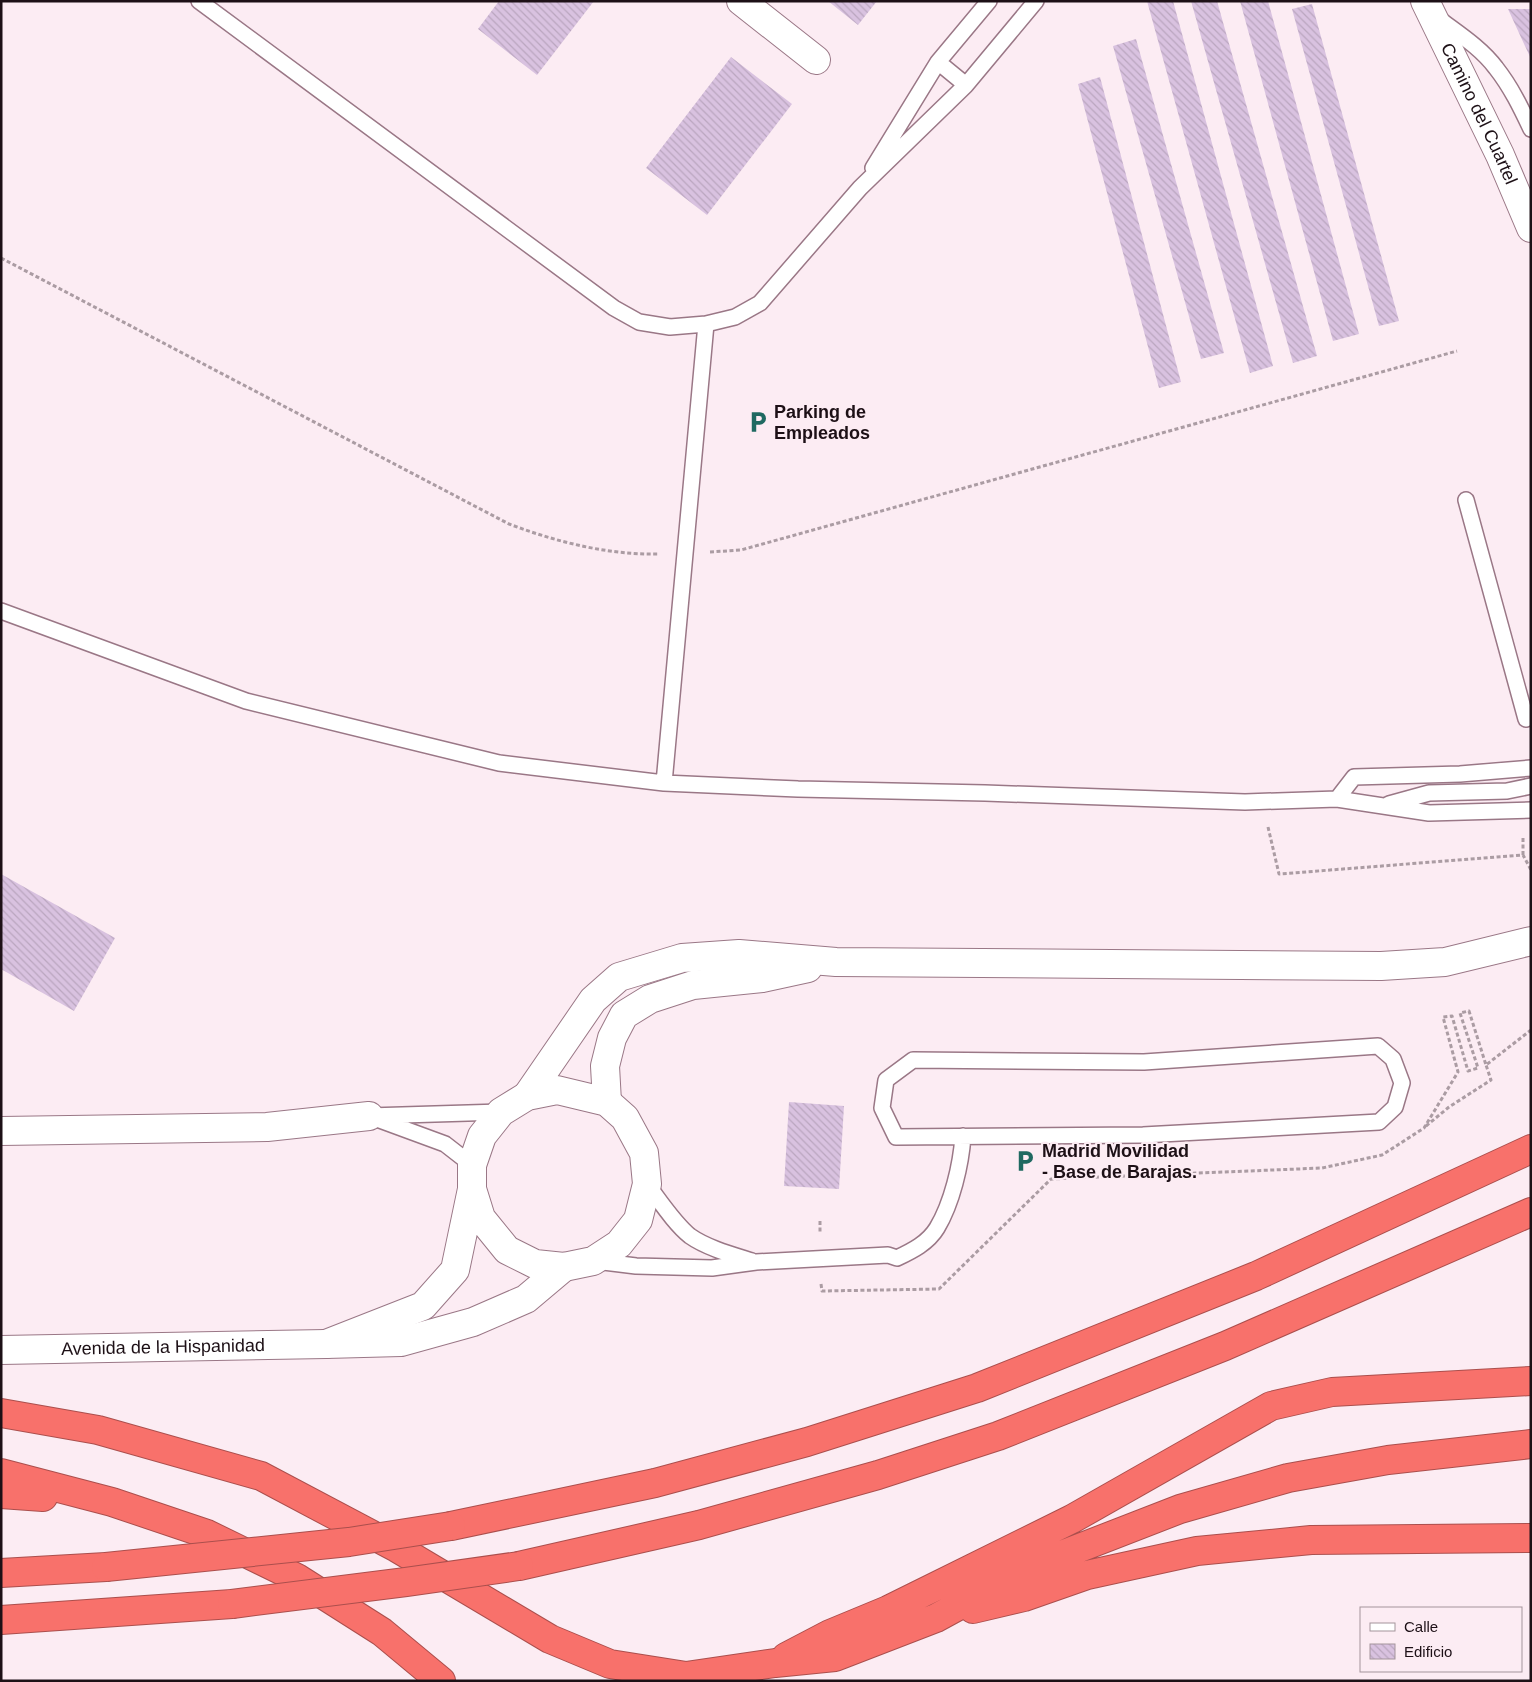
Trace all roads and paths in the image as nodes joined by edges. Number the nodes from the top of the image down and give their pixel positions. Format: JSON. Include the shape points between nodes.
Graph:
{"nodes":[{"id":1,"x":199,"y":1,"type":"edge"},
{"id":2,"x":742,"y":1,"type":"edge"},
{"id":3,"x":989,"y":1,"type":"edge"},
{"id":4,"x":1036,"y":1,"type":"edge"},
{"id":5,"x":1428,"y":7,"type":"edge"},
{"id":6,"x":816,"y":60,"type":"dead end"},
{"id":7,"x":938,"y":62,"type":"junction"},
{"id":8,"x":966,"y":86,"type":"junction"},
{"id":9,"x":1531,"y":130,"type":"edge"},
{"id":10,"x":860,"y":188,"type":"junction"},
{"id":11,"x":1531,"y":228,"type":"edge"},
{"id":12,"x":706,"y":324,"type":"junction"},
{"id":13,"x":1466,"y":500,"type":"dead end"},
{"id":14,"x":1,"y":611,"type":"edge"},
{"id":15,"x":1526,"y":719,"type":"dead end"},
{"id":16,"x":1531,"y":768,"type":"edge"},
{"id":17,"x":664,"y":783,"type":"junction"},
{"id":18,"x":1531,"y":786,"type":"edge"},
{"id":19,"x":1336,"y":798,"type":"junction"},
{"id":20,"x":1245,"y":802,"type":"junction"},
{"id":21,"x":1385,"y":805,"type":"junction"},
{"id":22,"x":1531,"y":810,"type":"edge"},
{"id":23,"x":1523,"y":832,"type":"dead end"},
{"id":24,"x":1523,"y":855,"type":"junction"},
{"id":25,"x":1531,"y":870,"type":"edge"},
{"id":26,"x":1531,"y":941,"type":"edge"},
{"id":27,"x":836,"y":962,"type":"junction"},
{"id":28,"x":1486,"y":1064,"type":"dead end"},
{"id":29,"x":527,"y":1096,"type":"junction"},
{"id":30,"x":607,"y":1102,"type":"junction"},
{"id":31,"x":501,"y":1112,"type":"junction"},
{"id":32,"x":369,"y":1116,"type":"junction"},
{"id":33,"x":1424,"y":1128,"type":"dead end"},
{"id":34,"x":1,"y":1131,"type":"edge"},
{"id":35,"x":963,"y":1136,"type":"junction"},
{"id":36,"x":1531,"y":1149,"type":"edge"},
{"id":37,"x":472,"y":1177,"type":"junction"},
{"id":38,"x":648,"y":1184,"type":"junction"},
{"id":39,"x":1531,"y":1212,"type":"edge"},
{"id":40,"x":593,"y":1260,"type":"junction"},
{"id":41,"x":756,"y":1262,"type":"junction"},
{"id":42,"x":564,"y":1267,"type":"junction"},
{"id":43,"x":326,"y":1344,"type":"junction"},
{"id":44,"x":1,"y":1350,"type":"edge"},
{"id":45,"x":1531,"y":1381,"type":"edge"},
{"id":46,"x":1,"y":1413,"type":"edge"},
{"id":47,"x":98,"y":1430,"type":"junction"},
{"id":48,"x":1,"y":1433,"type":"edge"},
{"id":49,"x":1531,"y":1444,"type":"edge"},
{"id":50,"x":1,"y":1473,"type":"edge"},
{"id":51,"x":1,"y":1494,"type":"edge"},
{"id":52,"x":112,"y":1502,"type":"junction"},
{"id":53,"x":1531,"y":1538,"type":"edge"},
{"id":54,"x":1,"y":1573,"type":"edge"},
{"id":55,"x":936,"y":1618,"type":"junction"},
{"id":56,"x":1,"y":1620,"type":"edge"},
{"id":57,"x":775,"y":1663,"type":"junction"},
{"id":58,"x":441,"y":1681,"type":"edge"}],
"edges":[{"from":1,"to":12,"type":"lane","via":[[614,308],[639,322],[670,327]]},
{"from":2,"to":6,"type":"street"},
{"from":3,"to":7,"type":"lane"},
{"from":4,"to":8,"type":"lane"},
{"from":5,"to":9,"type":"lane","via":[[1495,66],[1514,94]]},
{"from":5,"to":11,"type":"street","name":"Camino del Cuartel","via":[[1500,155]]},
{"from":7,"to":8,"type":"lane"},
{"from":7,"to":10,"type":"lane"},
{"from":8,"to":10,"type":"lane"},
{"from":10,"to":12,"type":"lane","via":[[760,303],[735,317]]},
{"from":12,"to":17,"type":"lane"},
{"from":13,"to":15,"type":"lane"},
{"from":14,"to":17,"type":"lane","via":[[246,701],[499,763]]},
{"from":16,"to":19,"type":"lane","via":[[1354,777]]},
{"from":17,"to":20,"type":"lane"},
{"from":18,"to":21,"type":"lane","via":[[1429,793]]},
{"from":19,"to":20,"type":"lane"},
{"from":19,"to":21,"type":"lane"},
{"from":20,"to":24,"type":"path","via":[[1270,829],[1279,874]]},
{"from":21,"to":22,"type":"lane","via":[[1429,813]]},
{"from":23,"to":24,"type":"path"},
{"from":24,"to":25,"type":"path"},
{"from":26,"to":27,"type":"street","via":[[1445,962],[1381,966]]},
{"from":27,"to":29,"type":"street","via":[[739,954],[682,958],[619,977],[593,1000]]},
{"from":27,"to":30,"type":"street","via":[[762,978],[693,985],[637,1007],[624,1015],[612,1038],[605,1066]]},
{"from":28,"to":33,"type":"path","via":[[1491,1080],[1449,1107]]},
{"from":29,"to":30,"type":"street","via":[[557,1090]]},
{"from":29,"to":31,"type":"street"},
{"from":30,"to":38,"type":"street","via":[[625,1118],[644,1154]]},
{"from":31,"to":32,"type":"lane"},
{"from":31,"to":37,"type":"street","via":[[482,1136]]},
{"from":32,"to":34,"type":"street","via":[[267,1126]]},
{"from":32,"to":37,"type":"lane","via":[[445,1144]]},
{"from":35,"to":35,"type":"lane","via":[[1143,1136],[1379,1122],[1395,1107],[1402,1083],[1393,1059],[1378,1046],[1144,1062],[913,1060],[886,1080],[882,1108],[896,1137]]},
{"from":35,"to":41,"type":"lane","via":[[952,1194],[936,1229],[915,1250],[897,1258],[888,1255]]},
{"from":36,"to":54,"type":"highway","bridge":true,"via":[[1256,1276],[977,1388],[807,1442],[655,1483],[451,1526],[349,1542],[106,1567]]},
{"from":37,"to":42,"type":"street","via":[[481,1218],[507,1250],[535,1264]]},
{"from":37,"to":43,"type":"street","name":"Avenida de la Hispanidad","via":[[455,1270],[423,1306]]},
{"from":38,"to":40,"type":"street","via":[[638,1220],[618,1244]]},
{"from":38,"to":41,"type":"lane","via":[[690,1236],[723,1252]]},
{"from":39,"to":56,"type":"highway","bridge":true,"via":[[1224,1346],[998,1436],[878,1475],[698,1525],[518,1566],[406,1582],[232,1604]]},
{"from":40,"to":41,"type":"lane","via":[[636,1266],[712,1268]]},
{"from":40,"to":42,"type":"street"},
{"from":42,"to":43,"type":"street","name":"Avenida de la Hispanidad","via":[[526,1299],[473,1322],[401,1342]]},
{"from":43,"to":44,"type":"street","name":"Avenida de la Hispanidad"},
{"from":45,"to":57,"type":"highway","via":[[1332,1392],[1271,1406],[1072,1519]]},
{"from":46,"to":47,"type":"highway"},
{"from":47,"to":48,"type":"highway"},
{"from":47,"to":57,"type":"highway","via":[[261,1476],[397,1548],[550,1639],[610,1664],[686,1676]]},
{"from":49,"to":55,"type":"highway","via":[[1388,1460],[1288,1478],[1180,1509],[1028,1568]]},
{"from":50,"to":52,"type":"highway"},
{"from":51,"to":52,"type":"highway"},
{"from":52,"to":58,"type":"highway","via":[[206,1534],[297,1578],[382,1632]]},
{"from":53,"to":55,"type":"highway","via":[[1312,1540],[1197,1551],[1087,1575],[1024,1597]]},
{"from":55,"to":57,"type":"highway","via":[[835,1657]]}]}
